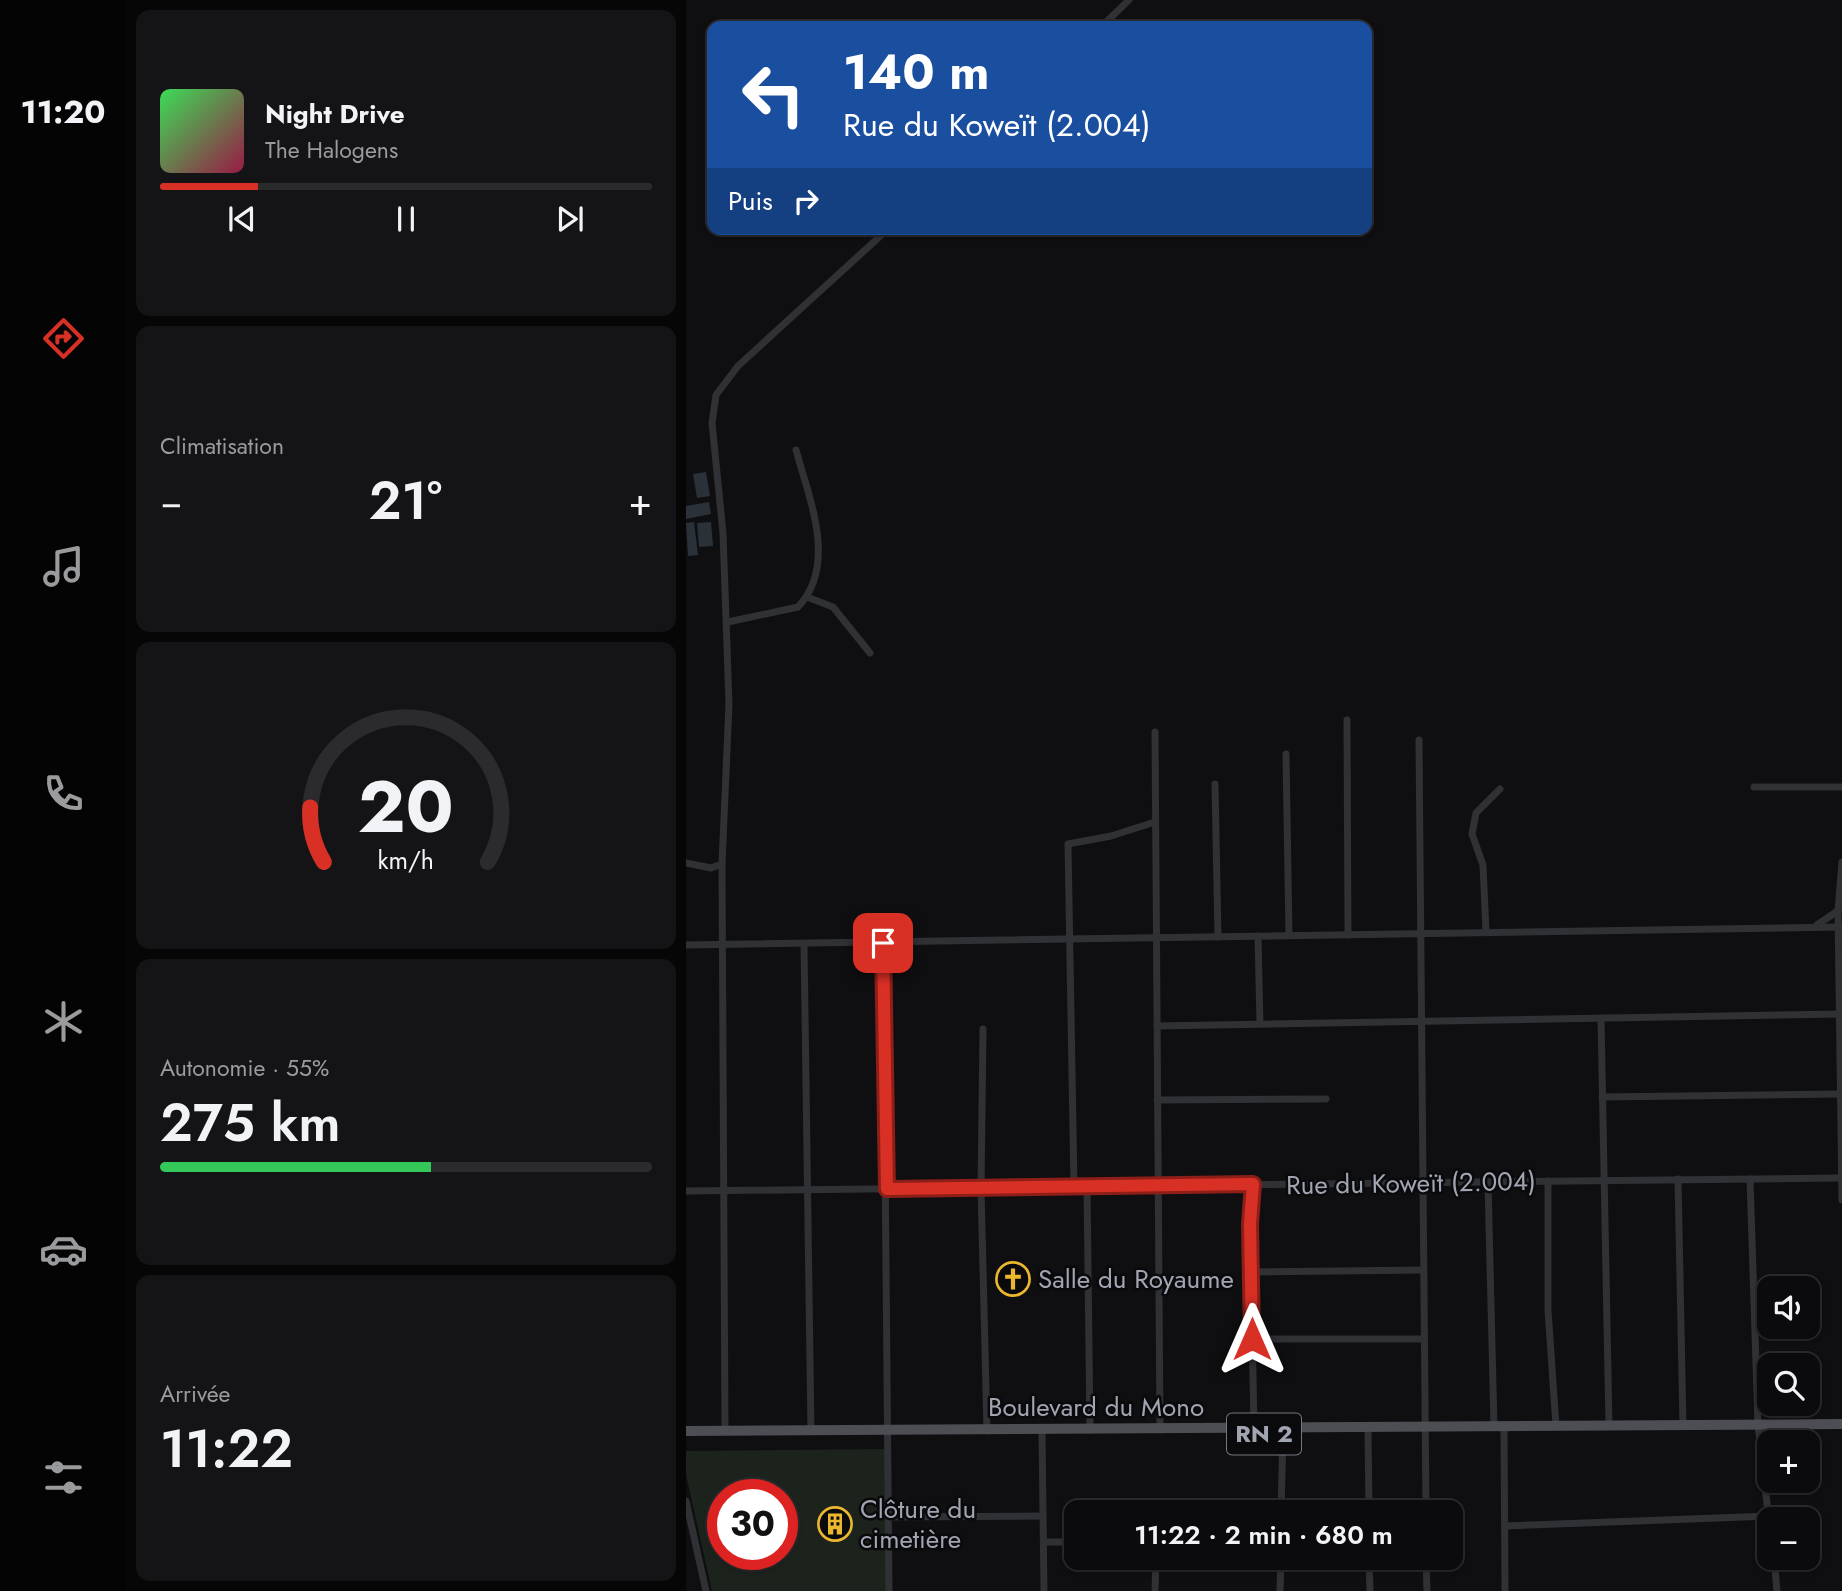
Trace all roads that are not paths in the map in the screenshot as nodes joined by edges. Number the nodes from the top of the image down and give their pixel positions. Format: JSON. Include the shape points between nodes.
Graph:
{"nodes":[{"id":1,"x":1129,"y":0,"type":"edge"},
{"id":2,"x":1107,"y":21,"type":"edge"},
{"id":3,"x":881,"y":235,"type":"edge"},
{"id":4,"x":796,"y":450,"type":"dead end"},
{"id":5,"x":807,"y":597,"type":"junction"},
{"id":6,"x":728,"y":622,"type":"junction"},
{"id":7,"x":870,"y":653,"type":"dead end"},
{"id":8,"x":1347,"y":720,"type":"dead end"},
{"id":9,"x":1155,"y":732,"type":"dead end"},
{"id":10,"x":1419,"y":740,"type":"dead end"},
{"id":11,"x":1286,"y":754,"type":"dead end"},
{"id":12,"x":1215,"y":784,"type":"dead end"},
{"id":13,"x":1754,"y":787,"type":"dead end"},
{"id":14,"x":1842,"y":788,"type":"edge"},
{"id":15,"x":1500,"y":789,"type":"dead end"},
{"id":16,"x":1155,"y":822,"type":"junction"},
{"id":17,"x":1842,"y":862,"type":"edge"},
{"id":18,"x":686,"y":863,"type":"edge"},
{"id":19,"x":722,"y":864,"type":"junction"},
{"id":20,"x":1840,"y":909,"type":"edge"},
{"id":21,"x":1813,"y":927,"type":"junction"},
{"id":22,"x":1840,"y":927,"type":"edge"},
{"id":23,"x":1420,"y":933,"type":"junction"},
{"id":24,"x":1486,"y":933,"type":"junction"},
{"id":25,"x":1348,"y":935,"type":"junction"},
{"id":26,"x":1258,"y":936,"type":"junction"},
{"id":27,"x":1289,"y":936,"type":"junction"},
{"id":28,"x":1218,"y":937,"type":"junction"},
{"id":29,"x":1156,"y":938,"type":"junction"},
{"id":30,"x":1071,"y":939,"type":"junction"},
{"id":31,"x":883,"y":943,"type":"junction"},
{"id":32,"x":722,"y":944,"type":"junction"},
{"id":33,"x":804,"y":944,"type":"junction"},
{"id":34,"x":686,"y":945,"type":"edge"},
{"id":35,"x":1842,"y":1014,"type":"edge"},
{"id":36,"x":1601,"y":1018,"type":"junction"},
{"id":37,"x":1421,"y":1021,"type":"junction"},
{"id":38,"x":1260,"y":1024,"type":"junction"},
{"id":39,"x":1157,"y":1026,"type":"junction"},
{"id":40,"x":983,"y":1029,"type":"dead end"},
{"id":41,"x":1842,"y":1094,"type":"edge"},
{"id":42,"x":1602,"y":1097,"type":"junction"},
{"id":43,"x":1326,"y":1099,"type":"dead end"},
{"id":44,"x":1157,"y":1101,"type":"junction"},
{"id":45,"x":1842,"y":1178,"type":"edge"},
{"id":46,"x":1750,"y":1179,"type":"junction"},
{"id":47,"x":1678,"y":1180,"type":"junction"},
{"id":48,"x":1548,"y":1181,"type":"junction"},
{"id":49,"x":1605,"y":1181,"type":"junction"},
{"id":50,"x":1422,"y":1182,"type":"junction"},
{"id":51,"x":1488,"y":1182,"type":"junction"},
{"id":52,"x":1253,"y":1184,"type":"junction"},
{"id":53,"x":1074,"y":1186,"type":"junction"},
{"id":54,"x":1087,"y":1186,"type":"junction"},
{"id":55,"x":1158,"y":1186,"type":"junction"},
{"id":56,"x":981,"y":1188,"type":"junction"},
{"id":57,"x":887,"y":1189,"type":"junction"},
{"id":58,"x":807,"y":1190,"type":"junction"},
{"id":59,"x":686,"y":1191,"type":"edge"},
{"id":60,"x":723,"y":1191,"type":"junction"},
{"id":61,"x":1842,"y":1200,"type":"edge"},
{"id":62,"x":1423,"y":1270,"type":"junction"},
{"id":63,"x":1251,"y":1272,"type":"junction"},
{"id":64,"x":1252,"y":1339,"type":"junction"},
{"id":65,"x":1424,"y":1339,"type":"junction"},
{"id":66,"x":1683,"y":1425,"type":"junction"},
{"id":67,"x":1556,"y":1426,"type":"junction"},
{"id":68,"x":1609,"y":1426,"type":"junction"},
{"id":69,"x":1842,"y":1426,"type":"edge"},
{"id":70,"x":1254,"y":1428,"type":"junction"},
{"id":71,"x":1758,"y":1428,"type":"junction"},
{"id":72,"x":1501,"y":1429,"type":"junction"},
{"id":73,"x":1090,"y":1430,"type":"junction"},
{"id":74,"x":1160,"y":1430,"type":"junction"},
{"id":75,"x":1425,"y":1430,"type":"junction"},
{"id":76,"x":686,"y":1431,"type":"edge"},
{"id":77,"x":725,"y":1431,"type":"junction"},
{"id":78,"x":811,"y":1431,"type":"junction"},
{"id":79,"x":987,"y":1431,"type":"junction"},
{"id":80,"x":1280,"y":1431,"type":"junction"},
{"id":81,"x":1368,"y":1431,"type":"junction"},
{"id":82,"x":1042,"y":1433,"type":"junction"},
{"id":83,"x":890,"y":1435,"type":"junction"},
{"id":84,"x":686,"y":1438,"type":"edge"},
{"id":85,"x":1282,"y":1500,"type":"edge"},
{"id":86,"x":1369,"y":1500,"type":"edge"},
{"id":87,"x":1426,"y":1500,"type":"edge"},
{"id":88,"x":686,"y":1501,"type":"edge"},
{"id":89,"x":1768,"y":1507,"type":"edge"},
{"id":90,"x":687,"y":1515,"type":"edge"},
{"id":91,"x":1042,"y":1516,"type":"junction"},
{"id":92,"x":889,"y":1517,"type":"junction"},
{"id":93,"x":1757,"y":1518,"type":"edge"},
{"id":94,"x":1505,"y":1526,"type":"junction"},
{"id":95,"x":1044,"y":1542,"type":"junction"},
{"id":96,"x":1064,"y":1542,"type":"edge"},
{"id":97,"x":1156,"y":1570,"type":"edge"},
{"id":98,"x":1281,"y":1570,"type":"edge"},
{"id":99,"x":1369,"y":1570,"type":"edge"},
{"id":100,"x":1426,"y":1570,"type":"edge"},
{"id":101,"x":1775,"y":1570,"type":"edge"},
{"id":102,"x":706,"y":1591,"type":"edge"},
{"id":103,"x":890,"y":1591,"type":"edge"},
{"id":104,"x":1044,"y":1591,"type":"edge"},
{"id":105,"x":1155,"y":1591,"type":"edge"},
{"id":106,"x":1280,"y":1591,"type":"edge"},
{"id":107,"x":1370,"y":1591,"type":"edge"},
{"id":108,"x":1427,"y":1591,"type":"edge"},
{"id":109,"x":1506,"y":1591,"type":"edge"},
{"id":110,"x":1777,"y":1591,"type":"edge"}],
"edges":[{"from":1,"to":2,"type":"street"},
{"from":3,"to":6,"type":"street","via":[[738,366],[716,395],[712,423]]},
{"from":4,"to":5,"type":"street","via":[[816,527],[817,567]]},
{"from":5,"to":6,"type":"street","via":[[798,607]]},
{"from":5,"to":7,"type":"street","via":[[833,607]]},
{"from":6,"to":19,"type":"street"},
{"from":8,"to":25,"type":"street"},
{"from":9,"to":16,"type":"street"},
{"from":10,"to":23,"type":"street"},
{"from":11,"to":27,"type":"street"},
{"from":12,"to":28,"type":"street"},
{"from":13,"to":14,"type":"street"},
{"from":15,"to":24,"type":"street","via":[[1476,813],[1472,834],[1483,867]]},
{"from":16,"to":29,"type":"street"},
{"from":16,"to":30,"type":"street","via":[[1068,844]]},
{"from":17,"to":20,"type":"street"},
{"from":18,"to":19,"type":"street","via":[[711,868]]},
{"from":19,"to":32,"type":"street"},
{"from":20,"to":21,"type":"street"},
{"from":20,"to":22,"type":"street"},
{"from":21,"to":22,"type":"street"},
{"from":21,"to":24,"type":"street"},
{"from":22,"to":35,"type":"street"},
{"from":23,"to":24,"type":"street"},
{"from":23,"to":25,"type":"street"},
{"from":23,"to":37,"type":"street"},
{"from":25,"to":27,"type":"street"},
{"from":26,"to":27,"type":"street"},
{"from":26,"to":28,"type":"street"},
{"from":26,"to":38,"type":"street"},
{"from":28,"to":29,"type":"street"},
{"from":29,"to":30,"type":"street"},
{"from":29,"to":39,"type":"street"},
{"from":30,"to":31,"type":"street"},
{"from":30,"to":53,"type":"street"},
{"from":31,"to":33,"type":"street"},
{"from":31,"to":57,"type":"street"},
{"from":32,"to":33,"type":"street"},
{"from":32,"to":34,"type":"street"},
{"from":32,"to":60,"type":"street"},
{"from":33,"to":58,"type":"street"},
{"from":35,"to":36,"type":"street"},
{"from":35,"to":41,"type":"street"},
{"from":36,"to":37,"type":"street"},
{"from":36,"to":42,"type":"street"},
{"from":37,"to":38,"type":"street"},
{"from":37,"to":50,"type":"street"},
{"from":38,"to":39,"type":"street"},
{"from":39,"to":44,"type":"street"},
{"from":40,"to":56,"type":"street"},
{"from":41,"to":42,"type":"street"},
{"from":41,"to":45,"type":"street"},
{"from":42,"to":49,"type":"street"},
{"from":43,"to":44,"type":"street"},
{"from":44,"to":55,"type":"street"},
{"from":45,"to":46,"type":"street","name":"Rue du Koweït (2.004)"},
{"from":45,"to":61,"type":"street"},
{"from":46,"to":47,"type":"street","name":"Rue du Koweït (2.004)"},
{"from":46,"to":71,"type":"street"},
{"from":47,"to":49,"type":"street","name":"Rue du Koweït (2.004)"},
{"from":47,"to":66,"type":"street"},
{"from":48,"to":49,"type":"street","name":"Rue du Koweït (2.004)"},
{"from":48,"to":51,"type":"street","name":"Rue du Koweït (2.004)"},
{"from":48,"to":67,"type":"street","via":[[1548,1310]]},
{"from":49,"to":68,"type":"street"},
{"from":50,"to":51,"type":"street","name":"Rue du Koweït (2.004)"},
{"from":50,"to":52,"type":"street","name":"Rue du Koweït (2.004)"},
{"from":50,"to":62,"type":"street"},
{"from":51,"to":72,"type":"street"},
{"from":52,"to":55,"type":"street","name":"Rue du Koweït (2.004)"},
{"from":52,"to":63,"type":"street"},
{"from":53,"to":54,"type":"street","name":"Rue du Koweït (2.004)"},
{"from":53,"to":56,"type":"street","name":"Rue du Koweït (2.004)"},
{"from":54,"to":55,"type":"street","name":"Rue du Koweït (2.004)"},
{"from":54,"to":73,"type":"street"},
{"from":55,"to":74,"type":"street"},
{"from":56,"to":57,"type":"street","name":"Rue du Koweït (2.004)"},
{"from":56,"to":79,"type":"street"},
{"from":57,"to":58,"type":"street","name":"Rue du Koweït (2.004)"},
{"from":57,"to":83,"type":"street"},
{"from":58,"to":60,"type":"street","name":"Rue du Koweït (2.004)"},
{"from":58,"to":78,"type":"street"},
{"from":59,"to":60,"type":"street","name":"Rue du Koweït (2.004)"},
{"from":60,"to":77,"type":"street"},
{"from":62,"to":63,"type":"street"},
{"from":62,"to":65,"type":"street"},
{"from":63,"to":64,"type":"street"},
{"from":64,"to":65,"type":"street"},
{"from":64,"to":70,"type":"street"},
{"from":65,"to":75,"type":"street"},
{"from":66,"to":68,"type":"main road","name":"Boulevard du Mono","number":"RN 2"},
{"from":66,"to":71,"type":"main road","name":"Boulevard du Mono","number":"RN 2"},
{"from":67,"to":68,"type":"main road","name":"Boulevard du Mono","number":"RN 2"},
{"from":67,"to":72,"type":"main road","name":"Boulevard du Mono","number":"RN 2"},
{"from":69,"to":71,"type":"main road","name":"Boulevard du Mono","number":"RN 2"},
{"from":70,"to":74,"type":"main road","name":"Boulevard du Mono","number":"RN 2"},
{"from":70,"to":80,"type":"main road","name":"Boulevard du Mono","number":"RN 2"},
{"from":71,"to":72,"type":"main road","name":"Boulevard du Mono","number":"RN 2"},
{"from":71,"to":89,"type":"street"},
{"from":72,"to":75,"type":"main road","name":"Boulevard du Mono","number":"RN 2"},
{"from":72,"to":94,"type":"street"},
{"from":73,"to":74,"type":"main road","name":"Boulevard du Mono","number":"RN 2"},
{"from":73,"to":82,"type":"main road","name":"Boulevard du Mono","number":"RN 2"},
{"from":75,"to":81,"type":"main road","name":"Boulevard du Mono","number":"RN 2"},
{"from":75,"to":87,"type":"street"},
{"from":76,"to":77,"type":"main road","name":"Boulevard du Mono","number":"RN 2"},
{"from":77,"to":78,"type":"main road","name":"Boulevard du Mono","number":"RN 2"},
{"from":78,"to":83,"type":"main road","name":"Boulevard du Mono","number":"RN 2"},
{"from":79,"to":82,"type":"main road","name":"Boulevard du Mono","number":"RN 2"},
{"from":79,"to":83,"type":"main road","name":"Boulevard du Mono","number":"RN 2"},
{"from":80,"to":81,"type":"main road","name":"Boulevard du Mono","number":"RN 2"},
{"from":80,"to":82,"type":"main road","name":"Boulevard du Mono","number":"RN 2"},
{"from":80,"to":85,"type":"street"},
{"from":81,"to":86,"type":"street"},
{"from":82,"to":83,"type":"main road","name":"Boulevard du Mono","number":"RN 2"},
{"from":82,"to":91,"type":"street"},
{"from":83,"to":84,"type":"main road","name":"Boulevard du Mono","number":"RN 2"},
{"from":83,"to":92,"type":"street"},
{"from":88,"to":90,"type":"street"},
{"from":90,"to":102,"type":"street"},
{"from":91,"to":92,"type":"street"},
{"from":91,"to":95,"type":"street"},
{"from":92,"to":103,"type":"street"},
{"from":93,"to":94,"type":"street"},
{"from":94,"to":109,"type":"street"},
{"from":95,"to":96,"type":"street"},
{"from":95,"to":104,"type":"street"},
{"from":97,"to":105,"type":"street"},
{"from":98,"to":106,"type":"street"},
{"from":99,"to":107,"type":"street"},
{"from":100,"to":108,"type":"street"},
{"from":101,"to":110,"type":"street"}]}
